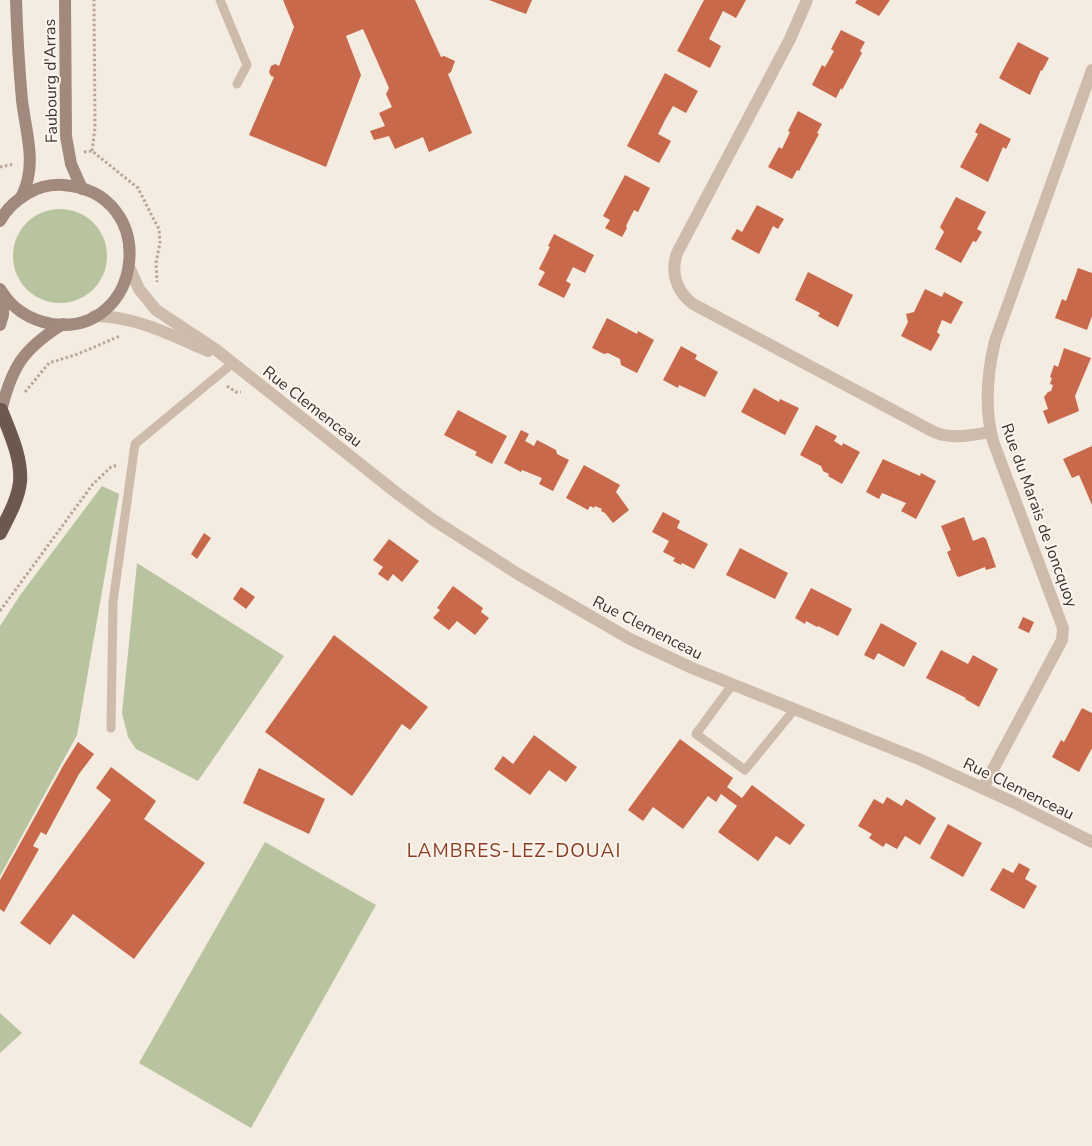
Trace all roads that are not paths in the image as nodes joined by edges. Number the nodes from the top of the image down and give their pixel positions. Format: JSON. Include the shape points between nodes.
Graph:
{"nodes":[{"id":1,"x":16,"y":0,"type":"edge"},
{"id":2,"x":65,"y":0,"type":"edge"},
{"id":3,"x":220,"y":0,"type":"edge"},
{"id":4,"x":808,"y":0,"type":"edge"},
{"id":5,"x":1092,"y":70,"type":"edge"},
{"id":6,"x":237,"y":84,"type":"dead end"},
{"id":7,"x":82,"y":189,"type":"junction"},
{"id":8,"x":21,"y":198,"type":"junction"},
{"id":9,"x":1,"y":219,"type":"edge"},
{"id":10,"x":130,"y":267,"type":"junction"},
{"id":11,"x":2,"y":292,"type":"edge"},
{"id":12,"x":94,"y":316,"type":"junction"},
{"id":13,"x":63,"y":324,"type":"junction"},
{"id":14,"x":0,"y":325,"type":"edge"},
{"id":15,"x":233,"y":364,"type":"junction"},
{"id":16,"x":1,"y":413,"type":"edge"},
{"id":17,"x":990,"y":432,"type":"junction"},
{"id":18,"x":0,"y":533,"type":"edge"},
{"id":19,"x":732,"y":685,"type":"junction"},
{"id":20,"x":794,"y":710,"type":"junction"},
{"id":21,"x":110,"y":728,"type":"dead end"},
{"id":22,"x":983,"y":788,"type":"junction"},
{"id":23,"x":1092,"y":842,"type":"edge"}],
"edges":[{"from":1,"to":8,"type":"main road","name":"Faubourg d'Arras","via":[[22,92],[31,162]]},
{"from":2,"to":7,"type":"main road","name":"Faubourg d'Arras","via":[[65,126],[68,155]]},
{"from":3,"to":6,"type":"lane","via":[[247,65]]},
{"from":4,"to":17,"type":"street","via":[[677,253],[674,269],[678,287],[693,304],[934,432],[958,437]]},
{"from":5,"to":17,"type":"street","name":"Rue du Marais de Joncquoy","via":[[995,341],[986,395]]},
{"from":7,"to":8,"type":"main road","via":[[48,186]]},
{"from":7,"to":10,"type":"main road","via":[[103,199],[120,217],[128,236]]},
{"from":8,"to":9,"type":"main road"},
{"from":10,"to":12,"type":"main road","via":[[117,296]]},
{"from":10,"to":15,"type":"street","name":"Rue Clemenceau","via":[[150,305],[215,348]]},
{"from":11,"to":13,"type":"main road","via":[[14,307],[28,316],[47,323]]},
{"from":11,"to":14,"type":"main road","via":[[4,306]]},
{"from":12,"to":13,"type":"main road"},
{"from":12,"to":15,"type":"street","name":"Rue Clemenceau","via":[[135,321]]},
{"from":13,"to":16,"type":"main road","via":[[21,358],[8,384]]},
{"from":15,"to":19,"type":"street","name":"Rue Clemenceau","via":[[398,494],[453,533],[630,639]]},
{"from":15,"to":21,"type":"lane","via":[[135,444],[113,602]]},
{"from":16,"to":18,"type":"highway","via":[[20,471],[18,490]]},
{"from":17,"to":22,"type":"street","name":"Rue du Marais de Joncquoy","via":[[1063,628],[1062,640]]},
{"from":19,"to":20,"type":"street","name":"Rue Clemenceau"},
{"from":19,"to":20,"type":"lane","via":[[696,734],[745,770]]},
{"from":20,"to":22,"type":"street","name":"Rue Clemenceau","via":[[908,754]]},
{"from":22,"to":23,"type":"street","name":"Rue Clemenceau"}]}
